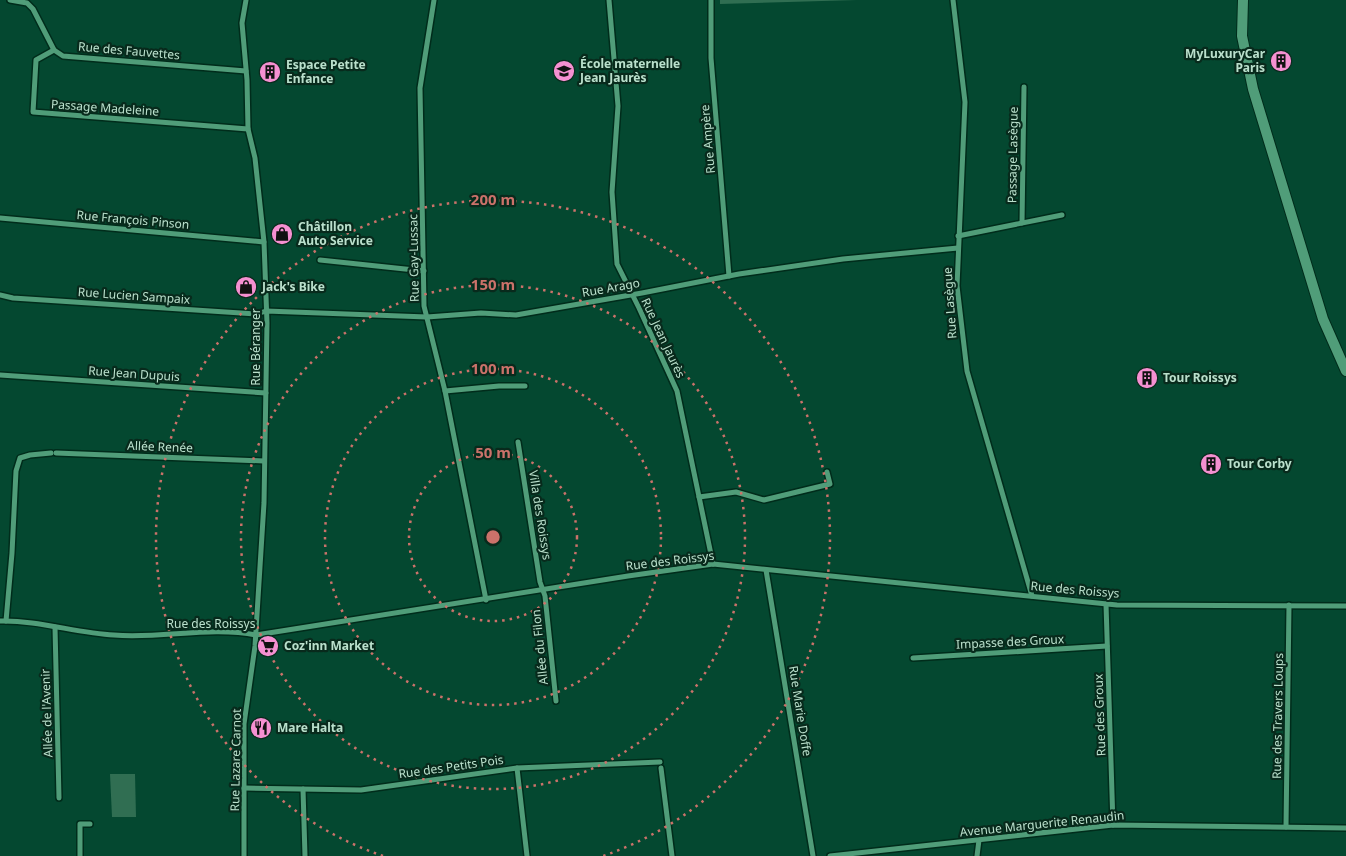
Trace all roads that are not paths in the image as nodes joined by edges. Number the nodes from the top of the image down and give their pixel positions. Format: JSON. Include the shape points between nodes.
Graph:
{"nodes":[{"id":1,"x":10,"y":0,"type":"edge"},
{"id":2,"x":246,"y":0,"type":"edge"},
{"id":3,"x":434,"y":0,"type":"edge"},
{"id":4,"x":609,"y":0,"type":"edge"},
{"id":5,"x":711,"y":0,"type":"edge"},
{"id":6,"x":953,"y":0,"type":"edge"},
{"id":7,"x":1243,"y":0,"type":"edge"},
{"id":8,"x":54,"y":50,"type":"junction"},
{"id":9,"x":246,"y":71,"type":"junction"},
{"id":10,"x":1024,"y":87,"type":"dead end"},
{"id":11,"x":248,"y":129,"type":"junction"},
{"id":12,"x":1062,"y":215,"type":"dead end"},
{"id":13,"x":0,"y":218,"type":"edge"},
{"id":14,"x":1022,"y":223,"type":"junction"},
{"id":15,"x":958,"y":236,"type":"junction"},
{"id":16,"x":264,"y":242,"type":"junction"},
{"id":17,"x":958,"y":248,"type":"junction"},
{"id":18,"x":320,"y":260,"type":"dead end"},
{"id":19,"x":424,"y":271,"type":"junction"},
{"id":20,"x":729,"y":276,"type":"junction"},
{"id":21,"x":0,"y":295,"type":"edge"},
{"id":22,"x":632,"y":295,"type":"junction"},
{"id":23,"x":266,"y":311,"type":"junction"},
{"id":24,"x":427,"y":317,"type":"junction"},
{"id":25,"x":1346,"y":371,"type":"edge"},
{"id":26,"x":0,"y":375,"type":"edge"},
{"id":27,"x":525,"y":386,"type":"dead end"},
{"id":28,"x":445,"y":391,"type":"junction"},
{"id":29,"x":266,"y":393,"type":"junction"},
{"id":30,"x":518,"y":442,"type":"dead end"},
{"id":31,"x":264,"y":461,"type":"junction"},
{"id":32,"x":827,"y":472,"type":"dead end"},
{"id":33,"x":699,"y":497,"type":"junction"},
{"id":34,"x":713,"y":564,"type":"junction"},
{"id":35,"x":766,"y":570,"type":"junction"},
{"id":36,"x":544,"y":590,"type":"junction"},
{"id":37,"x":1032,"y":596,"type":"junction"},
{"id":38,"x":486,"y":600,"type":"junction"},
{"id":39,"x":1106,"y":604,"type":"junction"},
{"id":40,"x":1289,"y":605,"type":"junction"},
{"id":41,"x":1346,"y":606,"type":"edge"},
{"id":42,"x":3,"y":621,"type":"edge"},
{"id":43,"x":55,"y":627,"type":"junction"},
{"id":44,"x":256,"y":635,"type":"junction"},
{"id":45,"x":1108,"y":646,"type":"junction"},
{"id":46,"x":913,"y":658,"type":"dead end"},
{"id":47,"x":556,"y":702,"type":"dead end"},
{"id":48,"x":518,"y":768,"type":"junction"},
{"id":49,"x":244,"y":788,"type":"junction"},
{"id":50,"x":303,"y":789,"type":"junction"},
{"id":51,"x":59,"y":798,"type":"dead end"},
{"id":52,"x":90,"y":824,"type":"dead end"},
{"id":53,"x":1113,"y":825,"type":"junction"},
{"id":54,"x":1286,"y":826,"type":"junction"},
{"id":55,"x":1346,"y":828,"type":"edge"},
{"id":56,"x":979,"y":840,"type":"junction"},
{"id":57,"x":80,"y":856,"type":"edge"},
{"id":58,"x":244,"y":856,"type":"edge"},
{"id":59,"x":306,"y":856,"type":"edge"},
{"id":60,"x":527,"y":856,"type":"edge"},
{"id":61,"x":672,"y":856,"type":"edge"},
{"id":62,"x":813,"y":856,"type":"edge"},
{"id":63,"x":830,"y":856,"type":"edge"},
{"id":64,"x":978,"y":856,"type":"edge"}],
"edges":[{"from":1,"to":8,"type":"street","via":[[28,3],[33,8]]},
{"from":2,"to":9,"type":"street","name":"Rue Béranger","via":[[242,24]]},
{"from":3,"to":19,"type":"street","name":"Rue Gay-Lussac","via":[[420,88]]},
{"from":4,"to":22,"type":"street","name":"Rue Jean Jaurès","via":[[618,106],[612,192],[616,261]]},
{"from":5,"to":20,"type":"street","name":"Rue Ampère","via":[[711,58]]},
{"from":6,"to":15,"type":"street","name":"Rue Lasègue","via":[[966,102]]},
{"from":7,"to":25,"type":"main road","via":[[1242,36],[1253,89],[1323,318]]},
{"from":8,"to":9,"type":"street","name":"Rue des Fauvettes","via":[[63,56]]},
{"from":8,"to":11,"type":"street","name":"Passage Madeleine","via":[[36,60],[33,112]]},
{"from":9,"to":11,"type":"street","name":"Rue Béranger"},
{"from":10,"to":14,"type":"street","name":"Passage Lasègue"},
{"from":11,"to":16,"type":"street","name":"Rue Béranger","via":[[255,158]]},
{"from":12,"to":14,"type":"street"},
{"from":13,"to":16,"type":"street","name":"Rue François Pinson"},
{"from":14,"to":15,"type":"street"},
{"from":15,"to":17,"type":"street","name":"Rue Lasègue"},
{"from":16,"to":23,"type":"street","name":"Rue Béranger"},
{"from":17,"to":20,"type":"street","name":"Rue Arago","via":[[843,259]]},
{"from":17,"to":37,"type":"street","name":"Rue Lasègue","via":[[957,286],[966,371]]},
{"from":18,"to":19,"type":"street"},
{"from":19,"to":24,"type":"street","name":"Rue Gay-Lussac"},
{"from":20,"to":22,"type":"street","name":"Rue Arago"},
{"from":21,"to":23,"type":"street","name":"Rue Lucien Sampaix","via":[[257,314]]},
{"from":22,"to":24,"type":"street","name":"Rue Arago","via":[[516,316],[481,313]]},
{"from":22,"to":33,"type":"street","name":"Rue Jean Jaurès","via":[[677,391]]},
{"from":23,"to":24,"type":"street","name":"Rue Arago"},
{"from":23,"to":29,"type":"street","name":"Rue Béranger"},
{"from":24,"to":28,"type":"street","name":"Rue Gay-Lussac"},
{"from":26,"to":29,"type":"street","name":"Rue Jean Dupuis"},
{"from":27,"to":28,"type":"street"},
{"from":28,"to":38,"type":"street","name":"Rue Gay-Lussac"},
{"from":29,"to":31,"type":"street","name":"Rue Béranger"},
{"from":30,"to":36,"type":"street","name":"Villa des Roissys","via":[[540,582]]},
{"from":31,"to":42,"type":"street","name":"Allée Renée","via":[[53,453],[20,458],[16,471],[12,553]]},
{"from":31,"to":44,"type":"street","name":"Rue Béranger"},
{"from":32,"to":33,"type":"street","via":[[830,484],[764,500],[736,492]]},
{"from":33,"to":34,"type":"street","name":"Rue Jean Jaurès"},
{"from":34,"to":35,"type":"street","name":"Rue des Roissys"},
{"from":34,"to":36,"type":"street","name":"Rue des Roissys"},
{"from":35,"to":37,"type":"street","name":"Rue des Roissys"},
{"from":35,"to":62,"type":"street","name":"Rue Marie Doffe"},
{"from":36,"to":38,"type":"street","name":"Rue des Roissys"},
{"from":36,"to":47,"type":"street","name":"Allée du Filon"},
{"from":37,"to":39,"type":"street","name":"Rue des Roissys"},
{"from":38,"to":44,"type":"street","name":"Rue des Roissys"},
{"from":39,"to":40,"type":"street","name":"Rue des Roissys"},
{"from":39,"to":45,"type":"street","name":"Rue des Groux"},
{"from":40,"to":41,"type":"street","name":"Rue des Roissys"},
{"from":40,"to":54,"type":"street","name":"Rue des Travers Loups"},
{"from":42,"to":43,"type":"street","name":"Rue des Roissys"},
{"from":43,"to":44,"type":"street","name":"Rue des Roissys","via":[[115,635]]},
{"from":43,"to":51,"type":"street","name":"Allée de l'Avenir"},
{"from":44,"to":49,"type":"street","name":"Rue Lazare Carnot","via":[[244,724]]},
{"from":45,"to":46,"type":"street","name":"Impasse des Groux"},
{"from":45,"to":53,"type":"street","name":"Rue des Groux"},
{"from":48,"to":50,"type":"street","name":"Rue des Petits Pois","via":[[361,790]]},
{"from":48,"to":60,"type":"street"},
{"from":48,"to":61,"type":"street","name":"Rue des Petits Pois","via":[[661,766]]},
{"from":49,"to":50,"type":"street","name":"Rue des Petits Pois"},
{"from":49,"to":58,"type":"street","name":"Rue Lazare Carnot"},
{"from":50,"to":59,"type":"street"},
{"from":52,"to":57,"type":"street","via":[[80,824]]},
{"from":53,"to":54,"type":"street","name":"Avenue Marguerite Renaudin"},
{"from":53,"to":56,"type":"street","name":"Avenue Marguerite Renaudin"},
{"from":54,"to":55,"type":"street","name":"Avenue Marguerite Renaudin"},
{"from":56,"to":63,"type":"street","name":"Avenue Marguerite Renaudin"},
{"from":56,"to":64,"type":"street"}]}
